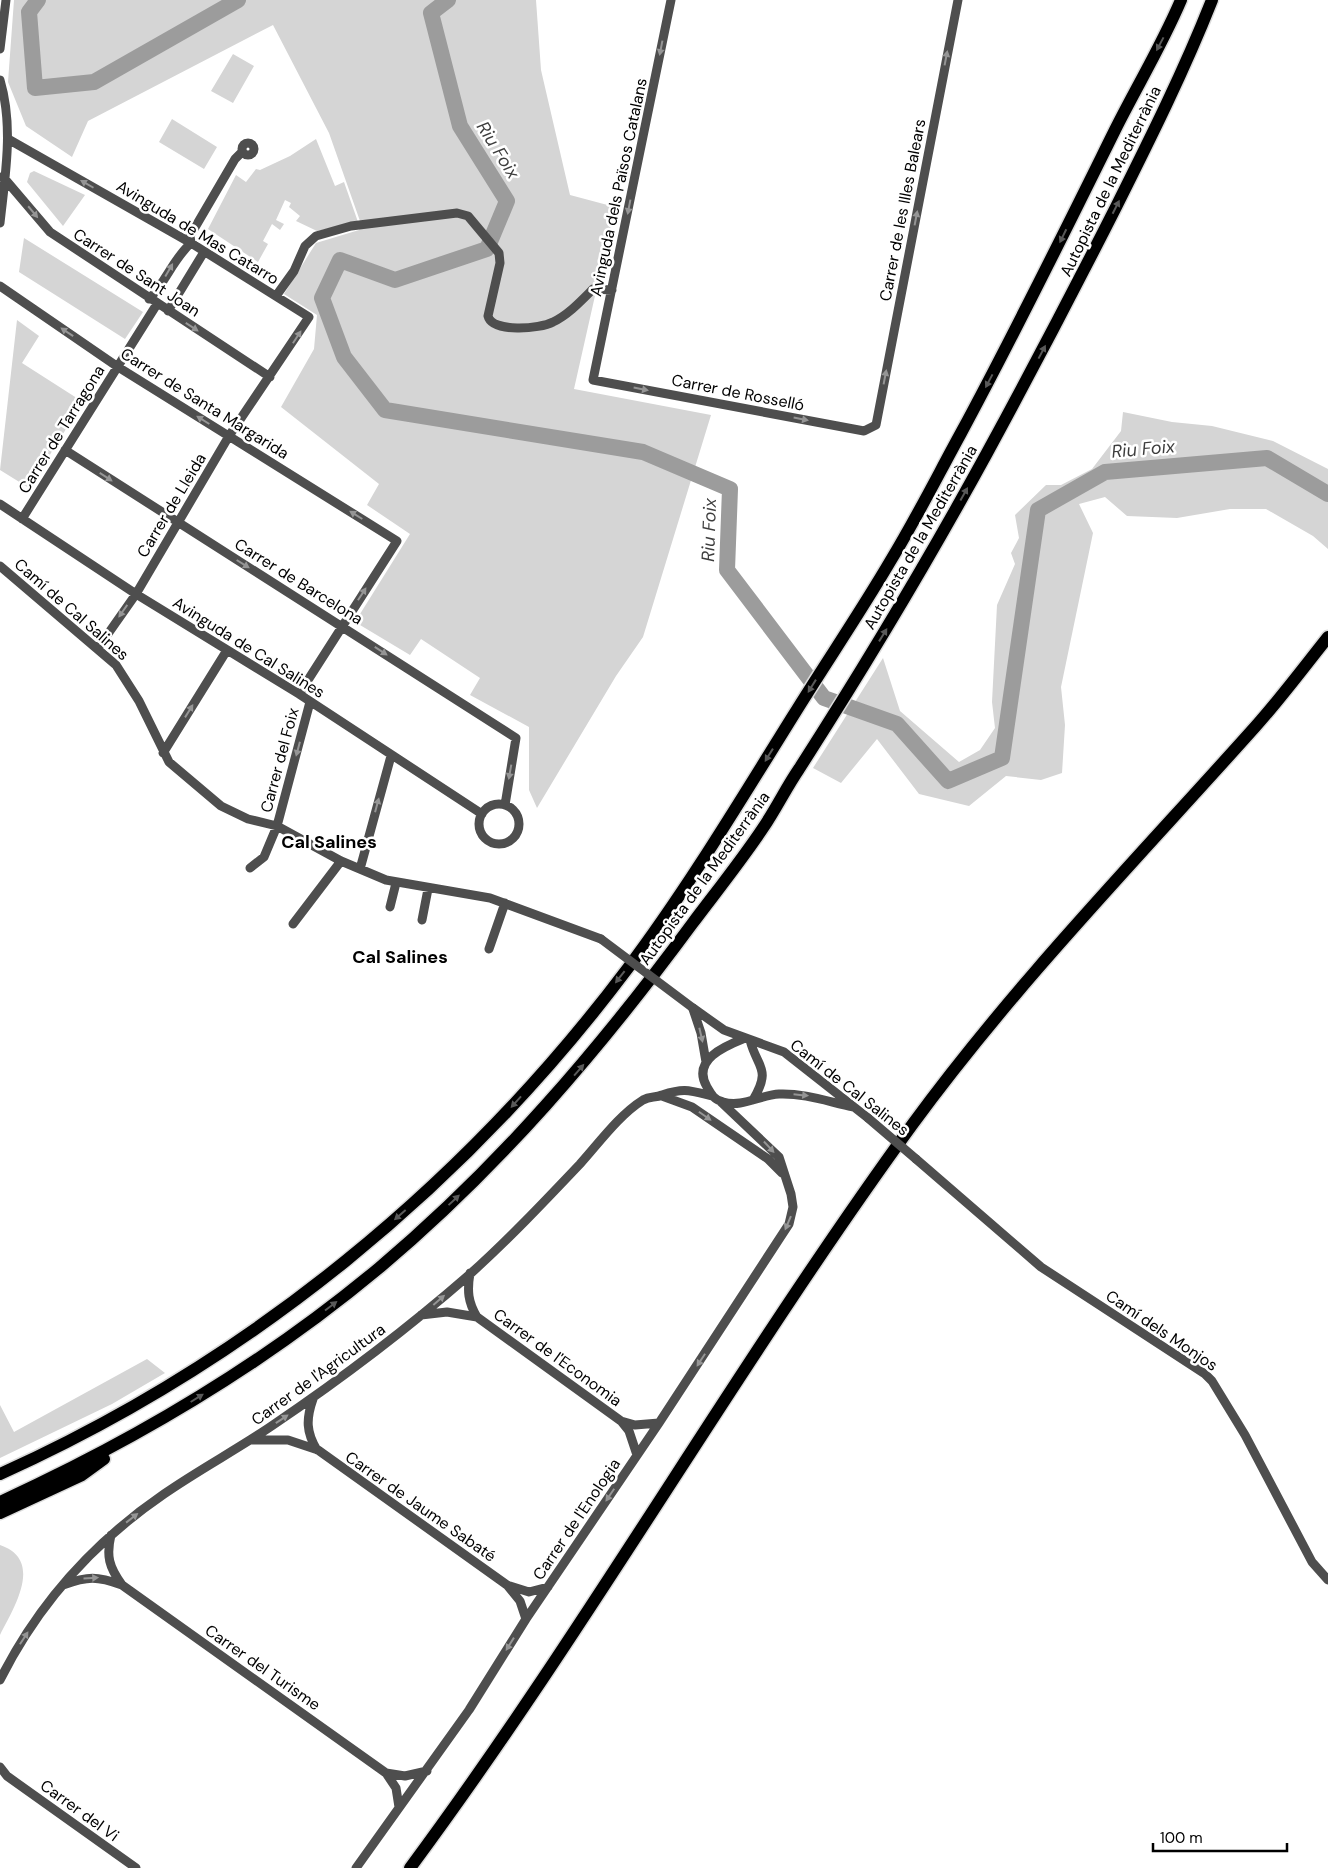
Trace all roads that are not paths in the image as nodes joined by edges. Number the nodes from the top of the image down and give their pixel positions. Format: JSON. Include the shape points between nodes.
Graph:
{"nodes":[{"id":1,"x":6,"y":0,"type":"edge"},
{"id":2,"x":671,"y":0,"type":"edge"},
{"id":3,"x":958,"y":0,"type":"edge"},
{"id":4,"x":1181,"y":0,"type":"edge"},
{"id":5,"x":1212,"y":0,"type":"edge"},
{"id":6,"x":0,"y":49,"type":"edge"},
{"id":7,"x":0,"y":80,"type":"edge"},
{"id":8,"x":8,"y":139,"type":"junction"},
{"id":9,"x":242,"y":152,"type":"dead end"},
{"id":10,"x":2,"y":178,"type":"edge"},
{"id":11,"x":0,"y":223,"type":"edge"},
{"id":12,"x":191,"y":242,"type":"junction"},
{"id":13,"x":204,"y":252,"type":"junction"},
{"id":14,"x":0,"y":286,"type":"edge"},
{"id":15,"x":612,"y":290,"type":"junction"},
{"id":16,"x":276,"y":296,"type":"junction"},
{"id":17,"x":153,"y":302,"type":"junction"},
{"id":18,"x":168,"y":311,"type":"junction"},
{"id":19,"x":118,"y":367,"type":"junction"},
{"id":20,"x":270,"y":377,"type":"junction"},
{"id":21,"x":594,"y":380,"type":"joint"},
{"id":22,"x":876,"y":425,"type":"joint"},
{"id":23,"x":229,"y":436,"type":"junction"},
{"id":24,"x":66,"y":450,"type":"junction"},
{"id":25,"x":0,"y":504,"type":"edge"},
{"id":26,"x":22,"y":519,"type":"junction"},
{"id":27,"x":177,"y":522,"type":"junction"},
{"id":28,"x":0,"y":566,"type":"edge"},
{"id":29,"x":136,"y":594,"type":"junction"},
{"id":30,"x":342,"y":626,"type":"junction"},
{"id":31,"x":1328,"y":637,"type":"edge"},
{"id":32,"x":98,"y":648,"type":"junction"},
{"id":33,"x":227,"y":650,"type":"junction"},
{"id":34,"x":299,"y":694,"type":"junction"},
{"id":35,"x":310,"y":702,"type":"junction"},
{"id":36,"x":163,"y":752,"type":"junction"},
{"id":37,"x":391,"y":756,"type":"junction"},
{"id":38,"x":505,"y":805,"type":"junction"},
{"id":39,"x":482,"y":814,"type":"junction"},
{"id":40,"x":277,"y":826,"type":"junction"},
{"id":41,"x":341,"y":860,"type":"junction"},
{"id":42,"x":250,"y":868,"type":"dead end"},
{"id":43,"x":360,"y":869,"type":"junction"},
{"id":44,"x":396,"y":883,"type":"junction"},
{"id":45,"x":428,"y":888,"type":"junction"},
{"id":46,"x":505,"y":903,"type":"junction"},
{"id":47,"x":390,"y":907,"type":"dead end"},
{"id":48,"x":422,"y":920,"type":"dead end"},
{"id":49,"x":293,"y":924,"type":"dead end"},
{"id":50,"x":489,"y":949,"type":"dead end"},
{"id":51,"x":693,"y":1008,"type":"junction"},
{"id":52,"x":747,"y":1039,"type":"junction"},
{"id":53,"x":706,"y":1062,"type":"junction"},
{"id":54,"x":662,"y":1096,"type":"junction"},
{"id":55,"x":712,"y":1096,"type":"junction"},
{"id":56,"x":753,"y":1100,"type":"junction"},
{"id":57,"x":721,"y":1102,"type":"junction"},
{"id":58,"x":854,"y":1107,"type":"junction"},
{"id":59,"x":916,"y":1159,"type":"joint"},
{"id":60,"x":784,"y":1176,"type":"junction"},
{"id":61,"x":470,"y":1273,"type":"junction"},
{"id":62,"x":421,"y":1315,"type":"junction"},
{"id":63,"x":477,"y":1317,"type":"junction"},
{"id":64,"x":313,"y":1399,"type":"junction"},
{"id":65,"x":621,"y":1421,"type":"junction"},
{"id":66,"x":156,"y":1423,"type":"junction"},
{"id":67,"x":659,"y":1423,"type":"junction"},
{"id":68,"x":252,"y":1440,"type":"junction"},
{"id":69,"x":318,"y":1450,"type":"junction"},
{"id":70,"x":637,"y":1455,"type":"junction"},
{"id":71,"x":0,"y":1474,"type":"edge"},
{"id":72,"x":0,"y":1502,"type":"edge"},
{"id":73,"x":0,"y":1513,"type":"edge"},
{"id":74,"x":111,"y":1534,"type":"junction"},
{"id":75,"x":1328,"y":1580,"type":"edge"},
{"id":76,"x":122,"y":1585,"type":"junction"},
{"id":77,"x":507,"y":1585,"type":"junction"},
{"id":78,"x":60,"y":1586,"type":"junction"},
{"id":79,"x":548,"y":1587,"type":"junction"},
{"id":80,"x":526,"y":1619,"type":"junction"},
{"id":81,"x":0,"y":1680,"type":"edge"},
{"id":82,"x":0,"y":1767,"type":"edge"},
{"id":83,"x":427,"y":1770,"type":"junction"},
{"id":84,"x":386,"y":1773,"type":"junction"},
{"id":85,"x":4,"y":1776,"type":"edge"},
{"id":86,"x":399,"y":1807,"type":"junction"},
{"id":87,"x":136,"y":1868,"type":"edge"},
{"id":88,"x":356,"y":1868,"type":"edge"},
{"id":89,"x":410,"y":1868,"type":"edge"}],
"edges":[{"from":1,"to":6,"type":"street"},
{"from":2,"to":15,"type":"street","name":"Avinguda dels Països Catalans","one_way":true},
{"from":22,"to":3,"type":"street","name":"Carrer de les Illes Balears","one_way":true},
{"from":4,"to":71,"type":"highway","name":"Autopista de la Mediterrània","one_way":true,"via":[[1020,324],[892,559],[664,918],[626,970],[532,1084],[438,1181],[338,1267],[229,1348],[114,1418]]},
{"from":66,"to":5,"type":"highway","name":"Autopista de la Mediterrània","one_way":true,"via":[[270,1350],[344,1296],[415,1236],[497,1159],[572,1078],[652,978],[764,827],[925,566],[1045,347],[1156,128]]},
{"from":7,"to":8,"type":"street"},
{"from":8,"to":10,"type":"street"},
{"from":12,"to":8,"type":"street","name":"Avinguda de Mas Catarro","one_way":true},
{"from":9,"to":12,"type":"street","name":"Carrer de Tarragona","via":[[190,236]]},
{"from":10,"to":11,"type":"street"},
{"from":10,"to":17,"type":"street","name":"Carrer de Sant Joan","one_way":true,"via":[[50,232]]},
{"from":12,"to":13,"type":"street","name":"Avinguda de Mas Catarro"},
{"from":17,"to":12,"type":"street","name":"Carrer de Tarragona","one_way":true,"via":[[178,254]]},
{"from":13,"to":16,"type":"street","name":"Avinguda de Mas Catarro"},
{"from":13,"to":18,"type":"street"},
{"from":19,"to":14,"type":"street","name":"Carrer de Santa Margarida","one_way":true},
{"from":15,"to":16,"type":"street","via":[[593,290],[551,323],[527,328],[496,326],[488,316],[500,263],[499,253],[462,213],[323,232],[305,246],[294,271]]},
{"from":15,"to":21,"type":"street","name":"Avinguda dels Països Catalans"},
{"from":20,"to":16,"type":"street","name":"Avinguda de Mas Catarro","one_way":true,"via":[[310,317]]},
{"from":17,"to":18,"type":"street","name":"Carrer de Sant Joan"},
{"from":17,"to":19,"type":"street","name":"Carrer de Tarragona"},
{"from":18,"to":20,"type":"street","name":"Carrer de Sant Joan","one_way":true},
{"from":23,"to":19,"type":"street","name":"Carrer de Santa Margarida","one_way":true},
{"from":19,"to":24,"type":"street","name":"Carrer de Tarragona"},
{"from":20,"to":23,"type":"street","name":"Carrer de Lleida"},
{"from":21,"to":22,"type":"street","name":"Carrer de Rosselló","one_way":true,"via":[[864,431]]},
{"from":23,"to":27,"type":"street","name":"Carrer de Lleida"},
{"from":30,"to":23,"type":"street","name":"Carrer de Santa Margarida","one_way":true,"via":[[397,541]]},
{"from":24,"to":26,"type":"street","name":"Carrer de Tarragona"},
{"from":24,"to":27,"type":"street","name":"Carrer de Barcelona","one_way":true},
{"from":25,"to":26,"type":"street","name":"Avinguda de Cal Salines"},
{"from":26,"to":29,"type":"street","name":"Avinguda de Cal Salines"},
{"from":27,"to":29,"type":"street","name":"Carrer de Lleida"},
{"from":27,"to":30,"type":"street","name":"Carrer de Barcelona","one_way":true},
{"from":28,"to":32,"type":"street","name":"Camí de Cal Salines"},
{"from":29,"to":32,"type":"street","name":"Carrer de Lleida","one_way":true},
{"from":29,"to":33,"type":"street","name":"Avinguda de Cal Salines"},
{"from":30,"to":34,"type":"street"},
{"from":30,"to":38,"type":"street","name":"Carrer de Barcelona","one_way":true,"via":[[516,738]]},
{"from":31,"to":89,"type":"highway","via":[[1258,724],[1089,910],[946,1079],[816,1262],[538,1685]]},
{"from":32,"to":36,"type":"street","name":"Camí de Cal Salines","via":[[126,678]]},
{"from":33,"to":34,"type":"street","name":"Avinguda de Cal Salines"},
{"from":36,"to":33,"type":"street","one_way":true},
{"from":34,"to":35,"type":"street","name":"Avinguda de Cal Salines"},
{"from":35,"to":37,"type":"street","name":"Avinguda de Cal Salines"},
{"from":35,"to":40,"type":"street","name":"Carrer del Foix","one_way":true},
{"from":36,"to":40,"type":"street","name":"Camí de Cal Salines","via":[[176,770],[221,806],[248,819]]},
{"from":37,"to":39,"type":"street","name":"Avinguda de Cal Salines"},
{"from":43,"to":37,"type":"street","one_way":true},
{"from":38,"to":39,"type":"street","via":[[496,804]]},
{"from":38,"to":39,"type":"street","via":[[518,816],[519,825],[517,834],[504,843],[489,841],[484,836],[480,829]]},
{"from":40,"to":41,"type":"street","name":"Camí de Cal Salines"},
{"from":40,"to":42,"type":"street","name":"Carrer del Foix","via":[[264,857]]},
{"from":41,"to":43,"type":"street","name":"Camí de Cal Salines"},
{"from":41,"to":49,"type":"street"},
{"from":43,"to":44,"type":"street","name":"Camí de Cal Salines"},
{"from":44,"to":45,"type":"street","name":"Camí de Cal Salines"},
{"from":44,"to":47,"type":"street"},
{"from":45,"to":46,"type":"street","name":"Camí de Cal Salines"},
{"from":45,"to":48,"type":"street"},
{"from":46,"to":50,"type":"street"},
{"from":46,"to":51,"type":"street","name":"Camí de Cal Salines","bridge":true,"via":[[601,939]]},
{"from":51,"to":52,"type":"street","name":"Camí de Cal Salines","via":[[724,1030]]},
{"from":51,"to":53,"type":"street","one_way":true},
{"from":52,"to":53,"type":"street","via":[[714,1053]]},
{"from":52,"to":56,"type":"street","via":[[762,1068],[760,1089]]},
{"from":52,"to":58,"type":"street","name":"Camí de Cal Salines","via":[[784,1052]]},
{"from":53,"to":55,"type":"street","via":[[704,1082]]},
{"from":54,"to":55,"type":"street","name":"Carrer de l'Agricultura","via":[[678,1090]]},
{"from":54,"to":60,"type":"street","one_way":true,"via":[[692,1107],[768,1159]]},
{"from":54,"to":61,"type":"street","name":"Carrer de l'Agricultura","via":[[642,1101],[624,1117],[543,1204]]},
{"from":55,"to":57,"type":"street"},
{"from":56,"to":57,"type":"street","via":[[733,1104]]},
{"from":56,"to":58,"type":"street","one_way":true,"via":[[778,1094],[804,1094]]},
{"from":57,"to":60,"type":"street","name":"Carrer de l'Enologia","one_way":true,"via":[[779,1157]]},
{"from":58,"to":59,"type":"street","name":"Camí de Cal Salines","bridge":true},
{"from":59,"to":75,"type":"street","name":"Camí dels Monjos","via":[[1041,1268],[1212,1381],[1246,1435],[1312,1562]]},
{"from":60,"to":67,"type":"street","name":"Carrer de l'Enologia","one_way":true,"via":[[793,1207],[789,1224]]},
{"from":62,"to":61,"type":"street","name":"Carrer de l'Agricultura","one_way":true},
{"from":61,"to":63,"type":"street","name":"Carrer de l'Economia","via":[[468,1297]]},
{"from":62,"to":63,"type":"street","name":"Carrer de l'Economia","via":[[447,1312]]},
{"from":62,"to":64,"type":"street","name":"Carrer de l'Agricultura"},
{"from":63,"to":65,"type":"street","name":"Carrer de l'Economia"},
{"from":68,"to":64,"type":"street","name":"Carrer de l'Agricultura","one_way":true},
{"from":64,"to":69,"type":"street","name":"Carrer de Jaume Sabaté","via":[[307,1415],[307,1427]]},
{"from":65,"to":67,"type":"street","name":"Carrer de l'Economia","via":[[635,1425]]},
{"from":65,"to":70,"type":"street","name":"Carrer de l'Economia","via":[[629,1431]]},
{"from":66,"to":72,"type":"highway","name":"Autopista de la Mediterrània","via":[[75,1467]]},
{"from":66,"to":73,"type":"highway","via":[[82,1475]]},
{"from":67,"to":70,"type":"street","name":"Carrer de l'Enologia"},
{"from":68,"to":69,"type":"street","name":"Carrer de Jaume Sabaté","via":[[288,1440]]},
{"from":74,"to":68,"type":"street","name":"Carrer de l'Agricultura","one_way":true,"via":[[166,1492]]},
{"from":69,"to":77,"type":"street","name":"Carrer de Jaume Sabaté"},
{"from":70,"to":79,"type":"street","name":"Carrer de l'Enologia","one_way":true},
{"from":74,"to":76,"type":"street","name":"Carrer del Turisme","via":[[108,1562]]},
{"from":74,"to":78,"type":"street","name":"Carrer de l'Agricultura"},
{"from":78,"to":76,"type":"street","name":"Carrer del Turisme","one_way":true,"via":[[88,1577]]},
{"from":76,"to":84,"type":"street","name":"Carrer del Turisme"},
{"from":77,"to":79,"type":"street","name":"Carrer de Jaume Sabaté","via":[[529,1592]]},
{"from":77,"to":80,"type":"street","name":"Carrer de Jaume Sabaté","via":[[520,1600]]},
{"from":81,"to":78,"type":"street","name":"Carrer de l'Agricultura","one_way":true,"via":[[14,1652]]},
{"from":79,"to":80,"type":"street","name":"Carrer de l'Enologia"},
{"from":80,"to":83,"type":"street","name":"Carrer de l'Enologia","one_way":true},
{"from":82,"to":85,"type":"street","name":"Carrer del Vi"},
{"from":83,"to":84,"type":"street","via":[[405,1776]]},
{"from":83,"to":86,"type":"street","name":"Carrer de l'Enologia"},
{"from":84,"to":86,"type":"street","name":"Carrer del Turisme","via":[[396,1788]]},
{"from":85,"to":87,"type":"street","name":"Carrer del Vi"},
{"from":86,"to":88,"type":"street","name":"Carrer de l'Enologia"}]}
